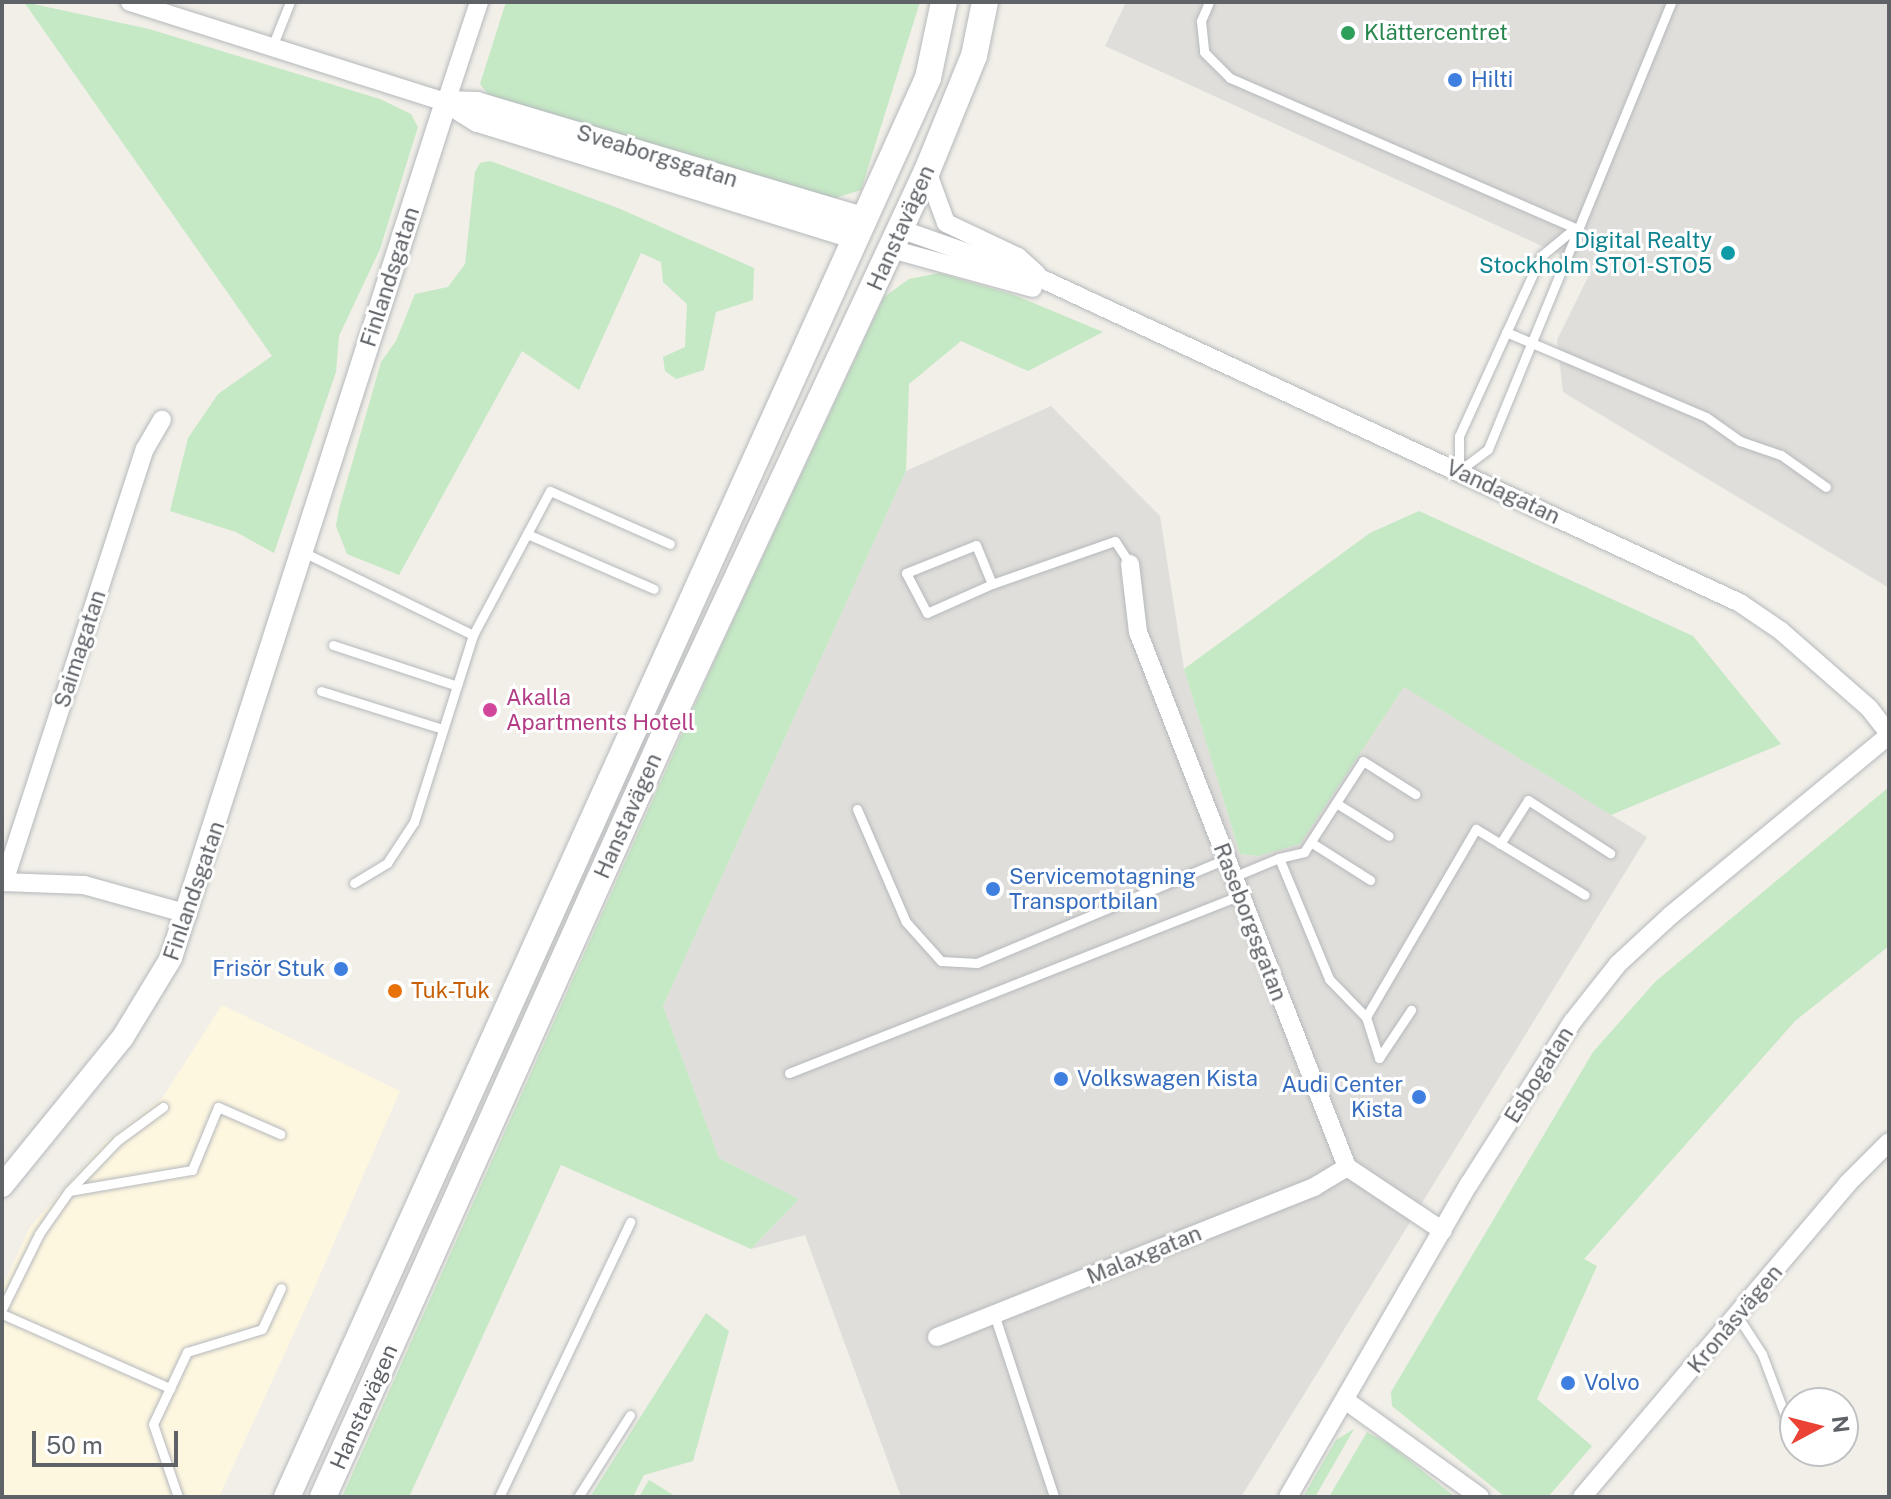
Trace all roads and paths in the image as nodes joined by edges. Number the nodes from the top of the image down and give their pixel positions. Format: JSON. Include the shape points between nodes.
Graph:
{"nodes":[{"id":1,"x":290,"y":2,"type":"edge"},
{"id":2,"x":479,"y":2,"type":"edge"},
{"id":3,"x":944,"y":2,"type":"edge"},
{"id":4,"x":985,"y":2,"type":"edge"},
{"id":5,"x":1209,"y":2,"type":"edge"},
{"id":6,"x":1671,"y":2,"type":"edge"},
{"id":7,"x":141,"y":4,"type":"edge"},
{"id":8,"x":271,"y":49,"type":"junction"},
{"id":9,"x":446,"y":102,"type":"junction"},
{"id":10,"x":927,"y":171,"type":"junction"},
{"id":11,"x":861,"y":228,"type":"junction"},
{"id":12,"x":1575,"y":228,"type":"junction"},
{"id":13,"x":896,"y":239,"type":"junction"},
{"id":14,"x":1042,"y":279,"type":"junction"},
{"id":15,"x":1082,"y":301,"type":"junction"},
{"id":16,"x":1506,"y":332,"type":"junction"},
{"id":17,"x":1531,"y":343,"type":"junction"},
{"id":18,"x":162,"y":419,"type":"dead end"},
{"id":19,"x":1459,"y":471,"type":"junction"},
{"id":20,"x":1826,"y":487,"type":"dead end"},
{"id":21,"x":527,"y":534,"type":"junction"},
{"id":22,"x":670,"y":544,"type":"dead end"},
{"id":23,"x":303,"y":552,"type":"junction"},
{"id":24,"x":1130,"y":564,"type":"joint"},
{"id":25,"x":992,"y":584,"type":"junction"},
{"id":26,"x":654,"y":589,"type":"dead end"},
{"id":27,"x":473,"y":635,"type":"junction"},
{"id":28,"x":333,"y":645,"type":"dead end"},
{"id":29,"x":455,"y":685,"type":"junction"},
{"id":30,"x":321,"y":691,"type":"dead end"},
{"id":31,"x":440,"y":728,"type":"junction"},
{"id":32,"x":1889,"y":734,"type":"edge"},
{"id":33,"x":1415,"y":794,"type":"dead end"},
{"id":34,"x":1336,"y":803,"type":"junction"},
{"id":35,"x":857,"y":809,"type":"dead end"},
{"id":36,"x":1389,"y":836,"type":"dead end"},
{"id":37,"x":1312,"y":843,"type":"junction"},
{"id":38,"x":1500,"y":844,"type":"junction"},
{"id":39,"x":1610,"y":853,"type":"dead end"},
{"id":40,"x":1279,"y":858,"type":"junction"},
{"id":41,"x":1229,"y":868,"type":"junction"},
{"id":42,"x":1370,"y":880,"type":"dead end"},
{"id":43,"x":3,"y":882,"type":"edge"},
{"id":44,"x":354,"y":883,"type":"dead end"},
{"id":45,"x":1585,"y":895,"type":"dead end"},
{"id":46,"x":1239,"y":896,"type":"junction"},
{"id":47,"x":188,"y":914,"type":"junction"},
{"id":48,"x":1411,"y":1010,"type":"dead end"},
{"id":49,"x":1366,"y":1017,"type":"junction"},
{"id":50,"x":789,"y":1073,"type":"dead end"},
{"id":51,"x":163,"y":1107,"type":"dead end"},
{"id":52,"x":280,"y":1134,"type":"dead end"},
{"id":53,"x":1889,"y":1142,"type":"edge"},
{"id":54,"x":1347,"y":1167,"type":"junction"},
{"id":55,"x":2,"y":1186,"type":"edge"},
{"id":56,"x":69,"y":1191,"type":"junction"},
{"id":57,"x":630,"y":1222,"type":"dead end"},
{"id":58,"x":1443,"y":1231,"type":"junction"},
{"id":59,"x":281,"y":1288,"type":"dead end"},
{"id":60,"x":2,"y":1312,"type":"edge"},
{"id":61,"x":994,"y":1314,"type":"junction"},
{"id":62,"x":1738,"y":1317,"type":"junction"},
{"id":63,"x":937,"y":1337,"type":"dead end"},
{"id":64,"x":170,"y":1388,"type":"junction"},
{"id":65,"x":1779,"y":1399,"type":"edge"},
{"id":66,"x":1345,"y":1400,"type":"junction"},
{"id":67,"x":630,"y":1415,"type":"dead end"},
{"id":68,"x":178,"y":1497,"type":"edge"},
{"id":69,"x":287,"y":1497,"type":"edge"},
{"id":70,"x":323,"y":1497,"type":"edge"},
{"id":71,"x":499,"y":1497,"type":"edge"},
{"id":72,"x":578,"y":1497,"type":"edge"},
{"id":73,"x":1054,"y":1497,"type":"edge"},
{"id":74,"x":1288,"y":1497,"type":"edge"},
{"id":75,"x":1480,"y":1497,"type":"edge"},
{"id":76,"x":1582,"y":1497,"type":"edge"}],
"edges":[{"from":1,"to":8,"type":"lane"},
{"from":2,"to":9,"type":"street","name":"Finlandsgatan"},
{"from":3,"to":11,"type":"main road","name":"Hanstavägen","via":[[928,78]]},
{"from":4,"to":10,"type":"main road","name":"Hanstavägen","via":[[974,56]]},
{"from":5,"to":12,"type":"lane","via":[[1201,21],[1204,52],[1230,78]]},
{"from":6,"to":12,"type":"lane"},
{"from":7,"to":8,"type":"street","name":"Sveaborgsgatan"},
{"from":8,"to":9,"type":"street","name":"Sveaborgsgatan"},
{"from":9,"to":11,"type":"street","name":"Sveaborgsgatan","via":[[477,103]]},
{"from":9,"to":23,"type":"street","name":"Finlandsgatan"},
{"from":10,"to":13,"type":"main road","name":"Hanstavägen"},
{"from":10,"to":14,"type":"street","name":"Vandagatan","via":[[946,223],[1018,257]]},
{"from":11,"to":13,"type":"main road"},
{"from":11,"to":69,"type":"main road","name":"Hanstavägen"},
{"from":12,"to":16,"type":"lane","via":[[1541,256]]},
{"from":12,"to":17,"type":"lane","via":[[1566,269]]},
{"from":13,"to":14,"type":"street","name":"Vandagatan"},
{"from":13,"to":15,"type":"street","name":"Vandagatan"},
{"from":13,"to":70,"type":"main road","name":"Hanstavägen","via":[[665,733]]},
{"from":14,"to":15,"type":"street","name":"Vandagatan"},
{"from":15,"to":19,"type":"street","name":"Vandagatan"},
{"from":16,"to":17,"type":"lane"},
{"from":16,"to":19,"type":"lane","via":[[1459,436]]},
{"from":17,"to":19,"type":"lane","via":[[1488,449]]},
{"from":17,"to":20,"type":"lane","via":[[1706,417],[1740,441],[1781,455]]},
{"from":18,"to":43,"type":"street","name":"Saimagatan","via":[[145,449]]},
{"from":19,"to":32,"type":"street","name":"Vandagatan","via":[[1740,603],[1836,679]]},
{"from":21,"to":22,"type":"lane","via":[[550,491]]},
{"from":21,"to":26,"type":"lane"},
{"from":21,"to":27,"type":"lane"},
{"from":23,"to":27,"type":"lane"},
{"from":23,"to":47,"type":"street","name":"Finlandsgatan"},
{"from":24,"to":25,"type":"lane","via":[[1115,541]]},
{"from":24,"to":41,"type":"street","name":"Raseborgsgatan","via":[[1138,632]]},
{"from":25,"to":25,"type":"lane","via":[[976,545],[906,573],[927,613]]},
{"from":27,"to":29,"type":"lane"},
{"from":28,"to":29,"type":"lane"},
{"from":29,"to":31,"type":"lane"},
{"from":30,"to":31,"type":"lane"},
{"from":31,"to":44,"type":"lane","via":[[414,822],[387,863]]},
{"from":32,"to":58,"type":"street","name":"Esbogatan","via":[[1618,964],[1573,1021]]},
{"from":33,"to":34,"type":"lane","via":[[1363,761]]},
{"from":34,"to":36,"type":"lane"},
{"from":34,"to":37,"type":"lane"},
{"from":35,"to":41,"type":"lane","via":[[906,922],[941,961],[977,963]]},
{"from":37,"to":40,"type":"lane","via":[[1304,852]]},
{"from":37,"to":42,"type":"lane"},
{"from":38,"to":39,"type":"lane","via":[[1528,800]]},
{"from":38,"to":45,"type":"lane"},
{"from":38,"to":49,"type":"lane","via":[[1476,829]]},
{"from":40,"to":41,"type":"lane"},
{"from":40,"to":49,"type":"lane","via":[[1329,979]]},
{"from":41,"to":46,"type":"street","name":"Raseborgsgatan"},
{"from":43,"to":47,"type":"street","via":[[84,885]]},
{"from":46,"to":50,"type":"lane"},
{"from":46,"to":54,"type":"street","name":"Raseborgsgatan"},
{"from":47,"to":55,"type":"street","name":"Finlandsgatan","via":[[149,1000]]},
{"from":48,"to":49,"type":"lane","via":[[1379,1058]]},
{"from":51,"to":56,"type":"lane","via":[[118,1140]]},
{"from":52,"to":56,"type":"lane","via":[[218,1107],[192,1170]]},
{"from":53,"to":62,"type":"street","name":"Kronåsvägen","via":[[1847,1184]]},
{"from":54,"to":58,"type":"street"},
{"from":54,"to":61,"type":"street","name":"Malaxgatan","via":[[1314,1187]]},
{"from":56,"to":60,"type":"lane","via":[[39,1234]]},
{"from":57,"to":71,"type":"lane"},
{"from":58,"to":66,"type":"street","name":"Esbogatan"},
{"from":59,"to":64,"type":"lane","via":[[262,1329],[187,1352]]},
{"from":60,"to":64,"type":"lane"},
{"from":61,"to":63,"type":"street","name":"Malaxgatan"},
{"from":61,"to":73,"type":"lane"},
{"from":62,"to":65,"type":"lane","via":[[1762,1354]]},
{"from":62,"to":76,"type":"street","name":"Kronåsvägen"},
{"from":64,"to":68,"type":"lane","via":[[153,1424]]},
{"from":66,"to":74,"type":"street","name":"Esbogatan"},
{"from":66,"to":75,"type":"street"},
{"from":67,"to":72,"type":"lane"}]}
